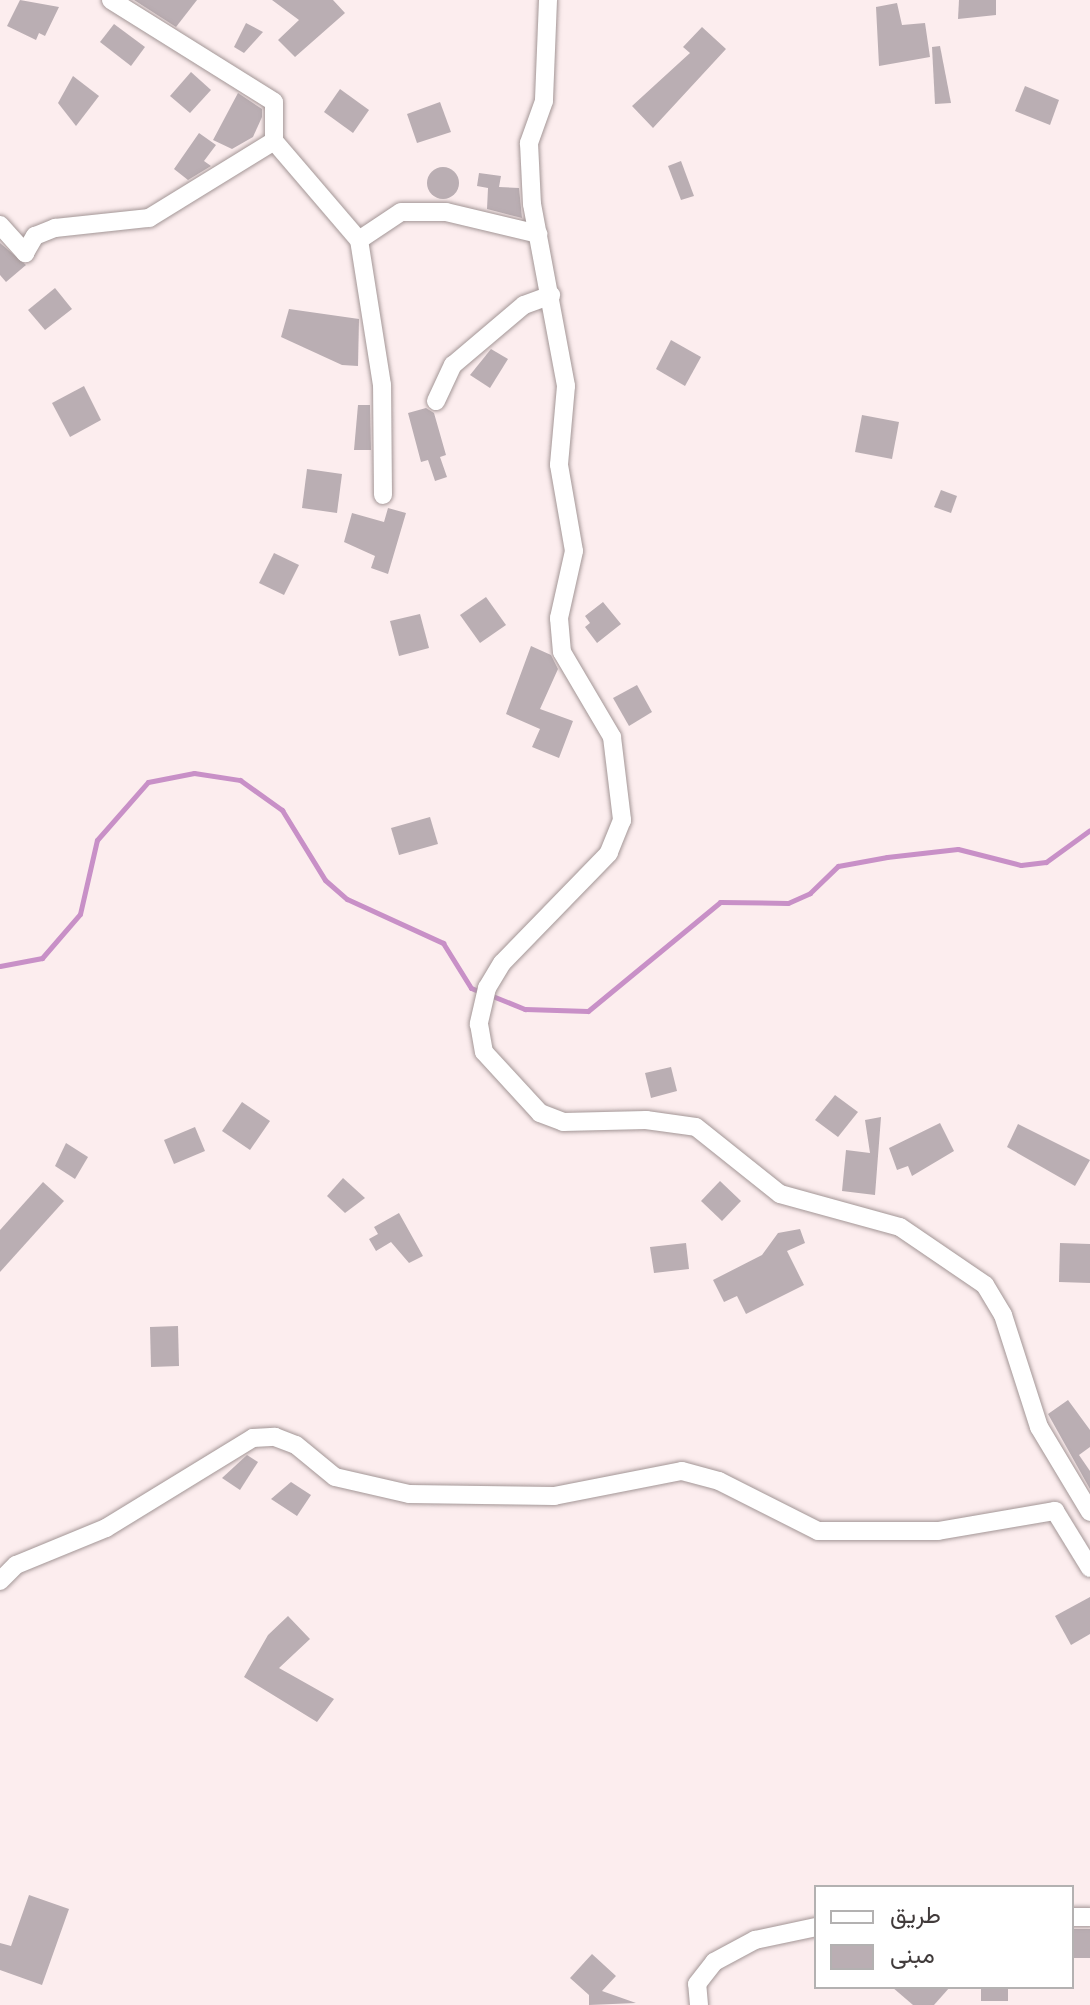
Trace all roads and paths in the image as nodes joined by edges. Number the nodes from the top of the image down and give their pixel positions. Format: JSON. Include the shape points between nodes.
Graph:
{"nodes":[{"id":1,"x":111,"y":0,"type":"edge"},
{"id":2,"x":548,"y":0,"type":"edge"},
{"id":3,"x":274,"y":141,"type":"junction"},
{"id":4,"x":0,"y":225,"type":"edge"},
{"id":5,"x":538,"y":234,"type":"junction"},
{"id":6,"x":359,"y":240,"type":"junction"},
{"id":7,"x":551,"y":295,"type":"junction"},
{"id":8,"x":436,"y":401,"type":"dead end"},
{"id":9,"x":383,"y":495,"type":"dead end"},
{"id":10,"x":1090,"y":1512,"type":"edge"},
{"id":11,"x":1090,"y":1568,"type":"edge"},
{"id":12,"x":0,"y":1581,"type":"edge"},
{"id":13,"x":814,"y":1927,"type":"edge"},
{"id":14,"x":699,"y":2005,"type":"edge"}],
"edges":[{"from":1,"to":3,"type":"street","via":[[274,102]]},
{"from":2,"to":5,"type":"street","via":[[544,101],[529,143]]},
{"from":3,"to":4,"type":"street","via":[[149,218],[55,228],[35,236],[25,253]]},
{"from":3,"to":6,"type":"street"},
{"from":5,"to":6,"type":"street","via":[[446,212],[401,212]]},
{"from":5,"to":7,"type":"street"},
{"from":6,"to":9,"type":"street","via":[[382,385]]},
{"from":7,"to":8,"type":"street","via":[[524,305],[453,365]]},
{"from":7,"to":10,"type":"street","via":[[566,386],[559,465],[563,515],[574,551],[559,618],[562,652],[612,737],[622,820],[609,853],[502,963],[487,988],[479,1024],[484,1052],[540,1113],[563,1122],[646,1120],[696,1127],[780,1194],[900,1227],[985,1285],[1003,1315],[1039,1427]]},
{"from":11,"to":12,"type":"street","via":[[1055,1511],[938,1531],[818,1531],[719,1481],[682,1471],[554,1496],[409,1494],[335,1477],[296,1445],[275,1437],[242,1443],[106,1528],[16,1565]]},
{"from":13,"to":14,"type":"street","via":[[755,1940],[714,1962],[697,1984]]}]}
